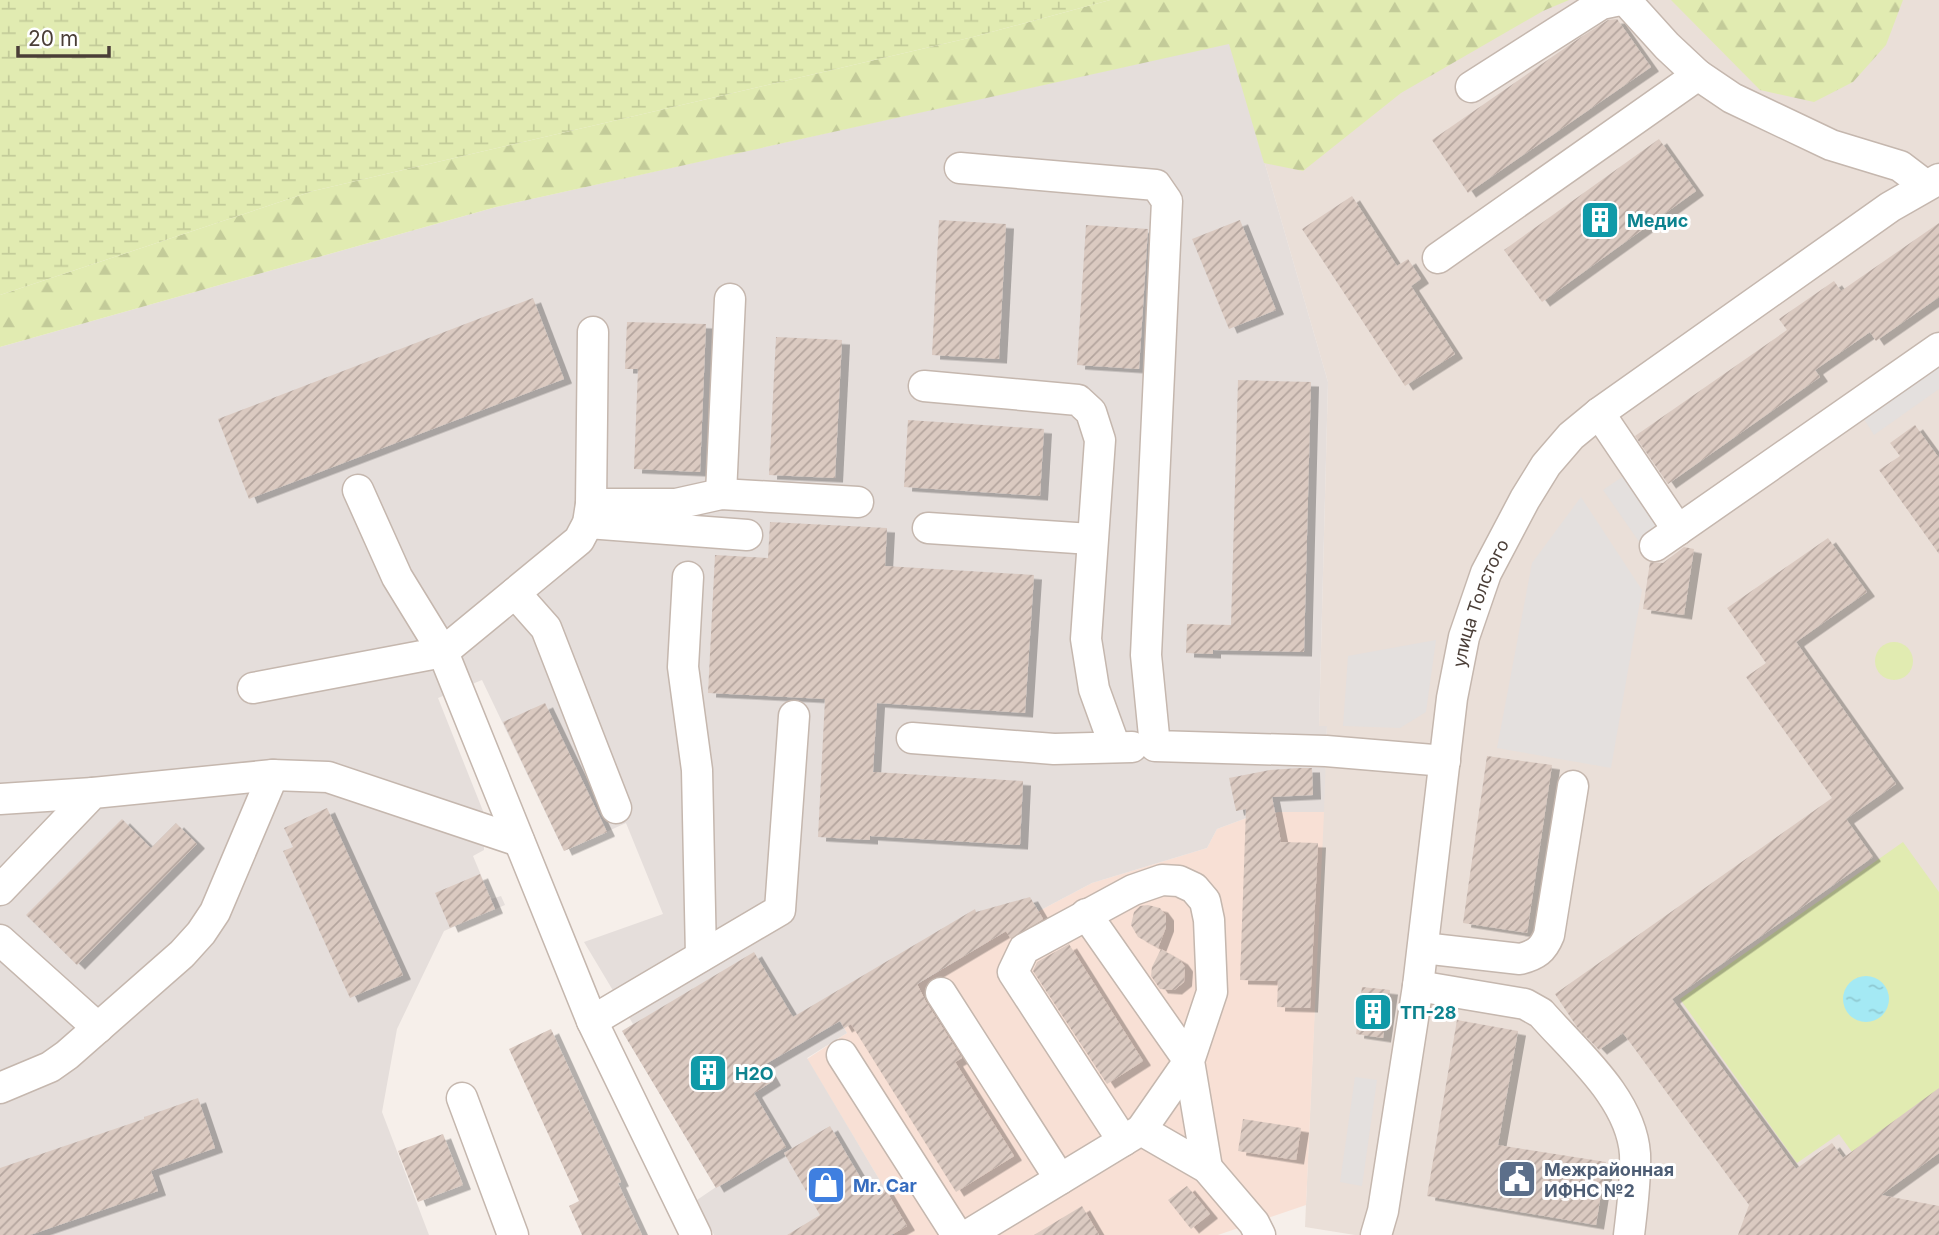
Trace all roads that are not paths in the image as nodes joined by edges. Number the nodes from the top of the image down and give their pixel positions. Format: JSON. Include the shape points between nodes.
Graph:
{"nodes":[{"id":1,"x":1698,"y":75,"type":"junction"},
{"id":2,"x":1471,"y":87,"type":"dead end"},
{"id":3,"x":960,"y":168,"type":"dead end"},
{"id":4,"x":1932,"y":182,"type":"edge"},
{"id":5,"x":1438,"y":258,"type":"dead end"},
{"id":6,"x":730,"y":299,"type":"dead end"},
{"id":7,"x":593,"y":332,"type":"dead end"},
{"id":8,"x":1939,"y":348,"type":"edge"},
{"id":9,"x":924,"y":386,"type":"dead end"},
{"id":10,"x":1599,"y":413,"type":"junction"},
{"id":11,"x":358,"y":490,"type":"dead end"},
{"id":12,"x":721,"y":494,"type":"junction"},
{"id":13,"x":858,"y":502,"type":"dead end"},
{"id":14,"x":590,"y":513,"type":"junction"},
{"id":15,"x":928,"y":528,"type":"dead end"},
{"id":16,"x":747,"y":535,"type":"dead end"},
{"id":17,"x":1091,"y":539,"type":"junction"},
{"id":18,"x":688,"y":577,"type":"dead end"},
{"id":19,"x":514,"y":593,"type":"junction"},
{"id":20,"x":443,"y":652,"type":"junction"},
{"id":21,"x":253,"y":688,"type":"dead end"},
{"id":22,"x":794,"y":716,"type":"dead end"},
{"id":23,"x":912,"y":738,"type":"dead end"},
{"id":24,"x":1156,"y":746,"type":"junction"},
{"id":25,"x":1115,"y":747,"type":"junction"},
{"id":26,"x":1445,"y":761,"type":"junction"},
{"id":27,"x":272,"y":775,"type":"junction"},
{"id":28,"x":1573,"y":786,"type":"dead end"},
{"id":29,"x":93,"y":793,"type":"junction"},
{"id":30,"x":0,"y":799,"type":"edge"},
{"id":31,"x":615,"y":808,"type":"dead end"},
{"id":32,"x":519,"y":841,"type":"junction"},
{"id":33,"x":0,"y":890,"type":"edge"},
{"id":34,"x":1086,"y":914,"type":"junction"},
{"id":35,"x":0,"y":940,"type":"edge"},
{"id":36,"x":1423,"y":948,"type":"junction"},
{"id":37,"x":701,"y":956,"type":"junction"},
{"id":38,"x":1418,"y":986,"type":"junction"},
{"id":39,"x":941,"y":993,"type":"dead end"},
{"id":40,"x":592,"y":1021,"type":"junction"},
{"id":41,"x":98,"y":1028,"type":"junction"},
{"id":42,"x":842,"y":1055,"type":"dead end"},
{"id":43,"x":1189,"y":1061,"type":"junction"},
{"id":44,"x":0,"y":1088,"type":"edge"},
{"id":45,"x":462,"y":1098,"type":"dead end"},
{"id":46,"x":1132,"y":1135,"type":"junction"},
{"id":47,"x":1206,"y":1168,"type":"junction"},
{"id":48,"x":1060,"y":1179,"type":"junction"},
{"id":49,"x":513,"y":1235,"type":"edge"},
{"id":50,"x":696,"y":1235,"type":"edge"},
{"id":51,"x":957,"y":1235,"type":"edge"},
{"id":52,"x":968,"y":1235,"type":"edge"},
{"id":53,"x":1260,"y":1235,"type":"edge"},
{"id":54,"x":1376,"y":1235,"type":"edge"},
{"id":55,"x":1629,"y":1235,"type":"edge"}],
"edges":[{"from":1,"to":2,"type":"street","via":[[1620,0],[1601,4]]},
{"from":1,"to":4,"type":"street","via":[[1732,98],[1831,145],[1900,166]]},
{"from":1,"to":5,"type":"street"},
{"from":3,"to":24,"type":"street","via":[[1156,185],[1167,201],[1146,655]]},
{"from":4,"to":10,"type":"street","name":"улица Толстого"},
{"from":6,"to":12,"type":"street"},
{"from":7,"to":14,"type":"street"},
{"from":8,"to":10,"type":"street","via":[[1667,538]]},
{"from":9,"to":17,"type":"street","via":[[1078,400],[1091,412],[1100,440]]},
{"from":10,"to":26,"type":"street","name":"улица Толстого","via":[[1546,465],[1486,573],[1458,660]]},
{"from":11,"to":20,"type":"street","via":[[397,577]]},
{"from":12,"to":13,"type":"street"},
{"from":12,"to":14,"type":"street"},
{"from":14,"to":16,"type":"street"},
{"from":14,"to":19,"type":"street","via":[[579,540]]},
{"from":15,"to":17,"type":"street"},
{"from":17,"to":25,"type":"street","via":[[1086,639],[1094,689]]},
{"from":18,"to":37,"type":"street","via":[[683,667],[696,770]]},
{"from":19,"to":20,"type":"street"},
{"from":19,"to":31,"type":"street","via":[[546,628]]},
{"from":20,"to":21,"type":"street"},
{"from":20,"to":32,"type":"street"},
{"from":22,"to":37,"type":"street","via":[[780,910]]},
{"from":23,"to":25,"type":"street","via":[[1054,749]]},
{"from":24,"to":25,"type":"street"},
{"from":24,"to":26,"type":"street","via":[[1326,751]]},
{"from":26,"to":36,"type":"street","name":"улица Толстого"},
{"from":27,"to":29,"type":"street"},
{"from":27,"to":32,"type":"street","via":[[328,777]]},
{"from":27,"to":41,"type":"street","via":[[215,912],[201,933]]},
{"from":28,"to":36,"type":"street","via":[[1544,947],[1534,956],[1520,959]]},
{"from":29,"to":30,"type":"street"},
{"from":29,"to":33,"type":"street"},
{"from":32,"to":40,"type":"street"},
{"from":34,"to":43,"type":"street"},
{"from":34,"to":43,"type":"street","via":[[1162,880],[1194,888],[1205,901],[1212,992]]},
{"from":34,"to":46,"type":"street","via":[[1024,948],[1013,972]]},
{"from":35,"to":41,"type":"street"},
{"from":36,"to":38,"type":"street","name":"улица Толстого"},
{"from":37,"to":40,"type":"street"},
{"from":38,"to":54,"type":"street","name":"улица Толстого"},
{"from":38,"to":55,"type":"street","via":[[1525,1004],[1541,1013],[1617,1099],[1634,1152]]},
{"from":39,"to":48,"type":"street"},
{"from":40,"to":50,"type":"street"},
{"from":41,"to":44,"type":"street","via":[[50,1067]]},
{"from":42,"to":51,"type":"street"},
{"from":43,"to":46,"type":"street"},
{"from":43,"to":47,"type":"street"},
{"from":45,"to":49,"type":"street"},
{"from":46,"to":47,"type":"street"},
{"from":46,"to":48,"type":"street"},
{"from":47,"to":53,"type":"street"},
{"from":48,"to":52,"type":"street"}]}
